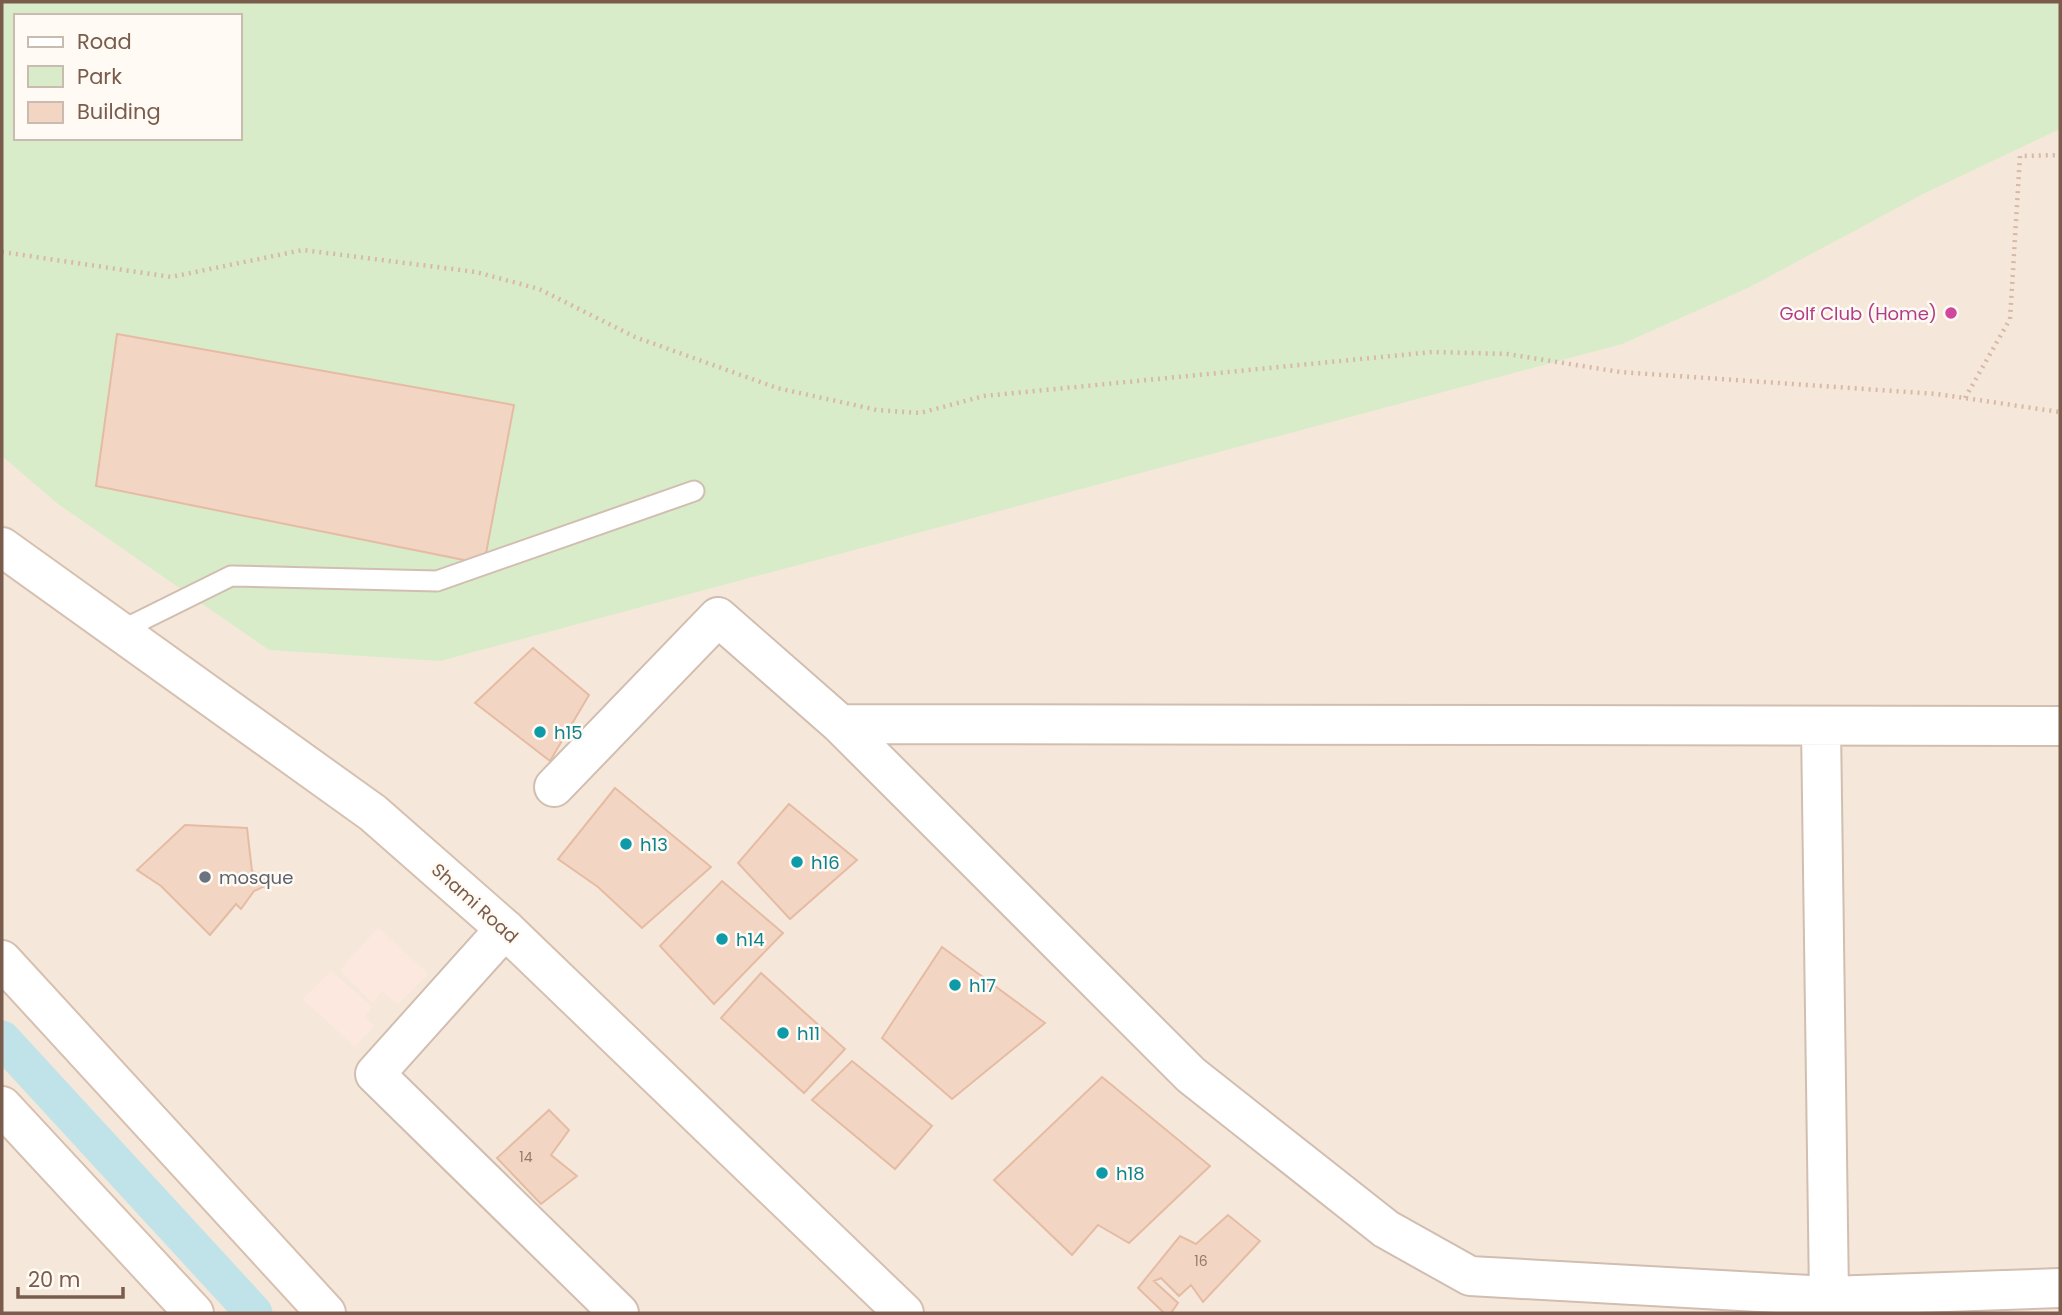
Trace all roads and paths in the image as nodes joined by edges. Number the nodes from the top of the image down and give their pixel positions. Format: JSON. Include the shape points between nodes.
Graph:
{"nodes":[{"id":1,"x":2060,"y":155,"type":"edge"},
{"id":2,"x":2,"y":253,"type":"edge"},
{"id":3,"x":1965,"y":398,"type":"junction"},
{"id":4,"x":2060,"y":412,"type":"edge"},
{"id":5,"x":694,"y":491,"type":"dead end"},
{"id":6,"x":6,"y":550,"type":"edge"},
{"id":7,"x":120,"y":631,"type":"junction"},
{"id":8,"x":840,"y":724,"type":"junction"},
{"id":9,"x":2060,"y":726,"type":"edge"},
{"id":10,"x":1821,"y":727,"type":"junction"},
{"id":11,"x":554,"y":787,"type":"dead end"},
{"id":12,"x":505,"y":929,"type":"junction"},
{"id":13,"x":2,"y":960,"type":"edge"},
{"id":14,"x":2,"y":1106,"type":"edge"},
{"id":15,"x":2060,"y":1287,"type":"edge"},
{"id":16,"x":1829,"y":1296,"type":"junction"},
{"id":17,"x":194,"y":1313,"type":"edge"},
{"id":18,"x":326,"y":1313,"type":"edge"},
{"id":19,"x":619,"y":1313,"type":"edge"},
{"id":20,"x":904,"y":1313,"type":"edge"}],
"edges":[{"from":1,"to":3,"type":"path","via":[[2020,156],[2010,319]]},
{"from":2,"to":3,"type":"path","via":[[171,277],[303,250],[476,272],[539,289],[635,337],[777,388],[877,410],[920,413],[984,397],[1432,352],[1507,354],[1620,372]]},
{"from":3,"to":4,"type":"path"},
{"from":5,"to":7,"type":"lane","via":[[437,581],[231,576]]},
{"from":6,"to":7,"type":"street","name":"Shami Road"},
{"from":7,"to":12,"type":"street","name":"Shami Road","via":[[373,813]]},
{"from":8,"to":10,"type":"street"},
{"from":8,"to":11,"type":"street","via":[[718,617]]},
{"from":8,"to":16,"type":"street","via":[[1191,1075],[1386,1229],[1471,1276]]},
{"from":9,"to":10,"type":"street"},
{"from":10,"to":16,"type":"street"},
{"from":12,"to":19,"type":"street","via":[[375,1074]]},
{"from":12,"to":20,"type":"street","name":"Shami Road"},
{"from":13,"to":18,"type":"street"},
{"from":14,"to":17,"type":"street"},
{"from":15,"to":16,"type":"street"}]}
